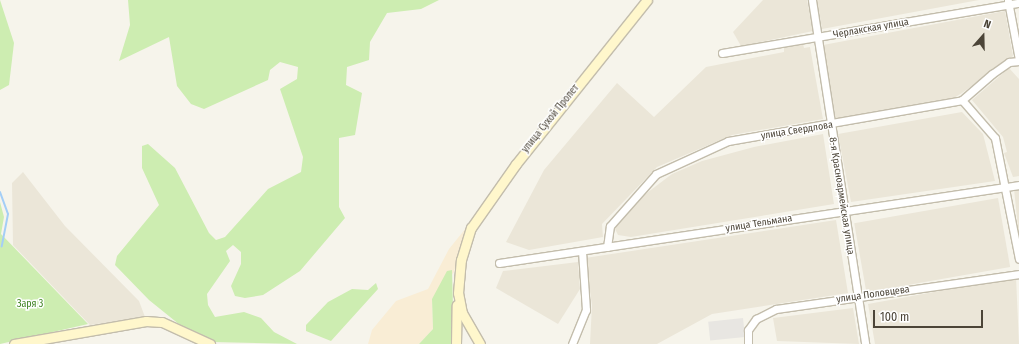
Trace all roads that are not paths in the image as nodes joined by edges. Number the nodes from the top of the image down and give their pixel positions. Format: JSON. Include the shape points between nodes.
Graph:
{"nodes":[{"id":1,"x":647,"y":0,"type":"edge"},
{"id":2,"x":812,"y":0,"type":"edge"},
{"id":3,"x":1008,"y":2,"type":"edge"},
{"id":4,"x":1019,"y":3,"type":"edge"},
{"id":5,"x":818,"y":39,"type":"junction"},
{"id":6,"x":722,"y":53,"type":"dead end"},
{"id":7,"x":1019,"y":60,"type":"edge"},
{"id":8,"x":962,"y":100,"type":"junction"},
{"id":9,"x":830,"y":126,"type":"junction"},
{"id":10,"x":1019,"y":185,"type":"edge"},
{"id":11,"x":1005,"y":187,"type":"junction"},
{"id":12,"x":843,"y":211,"type":"junction"},
{"id":13,"x":607,"y":247,"type":"junction"},
{"id":14,"x":582,"y":252,"type":"junction"},
{"id":15,"x":1019,"y":259,"type":"edge"},
{"id":16,"x":499,"y":263,"type":"dead end"},
{"id":17,"x":1019,"y":274,"type":"edge"},
{"id":18,"x":458,"y":293,"type":"junction"},
{"id":19,"x":857,"y":297,"type":"junction"},
{"id":20,"x":479,"y":343,"type":"edge"},
{"id":21,"x":14,"y":344,"type":"edge"},
{"id":22,"x":210,"y":344,"type":"edge"},
{"id":23,"x":456,"y":344,"type":"edge"},
{"id":24,"x":572,"y":344,"type":"edge"},
{"id":25,"x":748,"y":344,"type":"edge"},
{"id":26,"x":865,"y":344,"type":"edge"}],
"edges":[{"from":1,"to":18,"type":"main road","name":"улица Сухой Пролет","via":[[483,207],[464,244]]},
{"from":2,"to":5,"type":"street","name":"8-я Красноармейская улица"},
{"from":3,"to":4,"type":"street","name":"Черлакская улица"},
{"from":3,"to":5,"type":"street","name":"Черлакская улица"},
{"from":3,"to":7,"type":"street"},
{"from":5,"to":6,"type":"street","name":"Черлакская улица"},
{"from":5,"to":9,"type":"street","name":"8-я Красноармейская улица"},
{"from":7,"to":8,"type":"street","name":"улица Свердлова","via":[[992,74]]},
{"from":8,"to":9,"type":"street","name":"улица Свердлова"},
{"from":8,"to":11,"type":"street","via":[[995,138]]},
{"from":9,"to":12,"type":"street","name":"8-я Красноармейская улица"},
{"from":9,"to":13,"type":"street","name":"улица Свердлова","via":[[728,141],[656,174],[610,226]]},
{"from":10,"to":11,"type":"street","name":"улица Тельмана"},
{"from":11,"to":12,"type":"street","name":"улица Тельмана"},
{"from":11,"to":15,"type":"street"},
{"from":12,"to":13,"type":"street","name":"улица Тельмана"},
{"from":12,"to":19,"type":"street","name":"8-я Красноармейская улица"},
{"from":13,"to":14,"type":"street","name":"улица Тельмана"},
{"from":14,"to":16,"type":"street","name":"улица Тельмана"},
{"from":14,"to":24,"type":"street","via":[[586,310]]},
{"from":17,"to":19,"type":"street","name":"улица Половцева"},
{"from":18,"to":20,"type":"main road","via":[[462,313]]},
{"from":18,"to":23,"type":"main road"},
{"from":19,"to":25,"type":"street","name":"улица Половцева","via":[[776,309],[756,319],[748,330]]},
{"from":19,"to":26,"type":"street","name":"8-я Красноармейская улица"},
{"from":21,"to":22,"type":"main road","via":[[146,321],[169,325]]}]}
